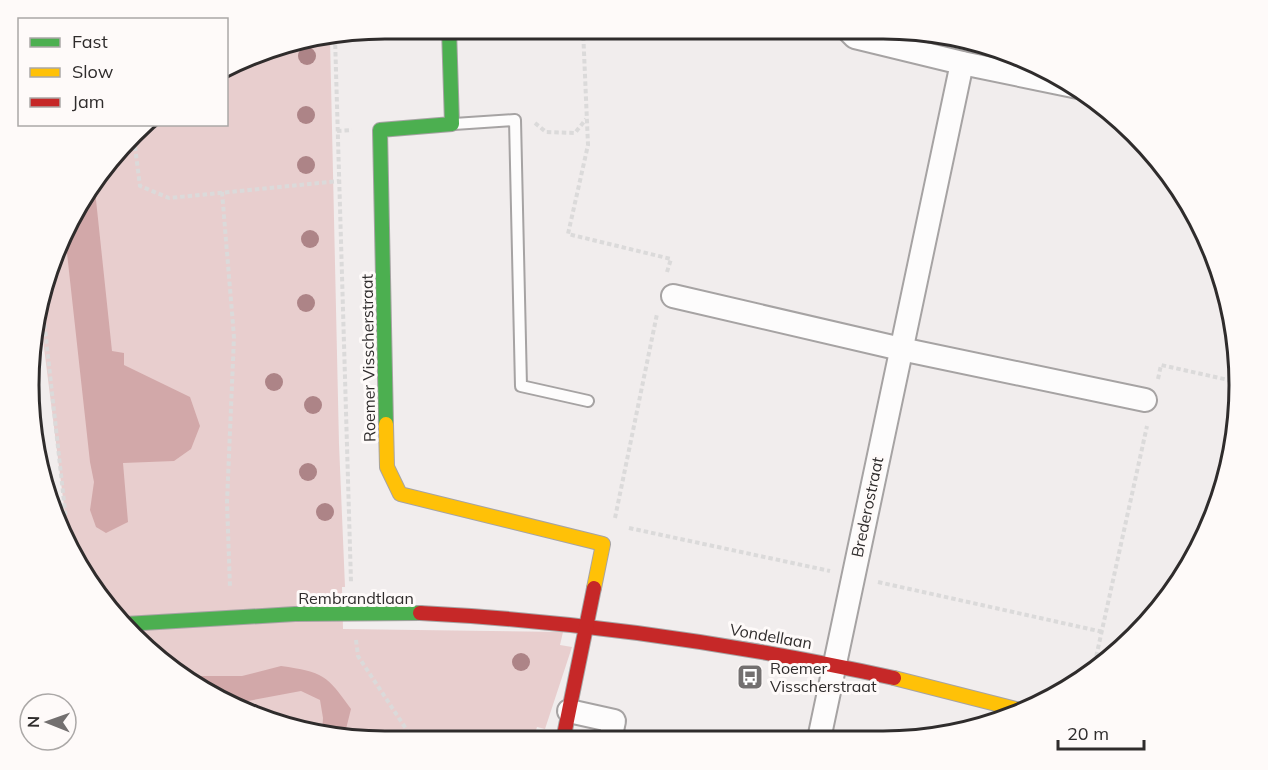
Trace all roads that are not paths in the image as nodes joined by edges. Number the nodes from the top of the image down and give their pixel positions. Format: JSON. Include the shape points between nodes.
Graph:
{"nodes":[{"id":1,"x":449,"y":39,"type":"edge"},
{"id":2,"x":863,"y":39,"type":"edge"},
{"id":3,"x":962,"y":63,"type":"junction"},
{"id":4,"x":1047,"y":81,"type":"edge"},
{"id":5,"x":452,"y":124,"type":"junction"},
{"id":6,"x":667,"y":294,"type":"road end"},
{"id":7,"x":901,"y":349,"type":"junction"},
{"id":8,"x":588,"y":401,"type":"dead end"},
{"id":9,"x":1149,"y":401,"type":"road end"},
{"id":10,"x":134,"y":623,"type":"edge"},
{"id":11,"x":586,"y":626,"type":"junction"},
{"id":12,"x":834,"y":664,"type":"junction"},
{"id":13,"x":1009,"y":707,"type":"edge"},
{"id":14,"x":569,"y":711,"type":"junction"},
{"id":15,"x":565,"y":731,"type":"edge"},
{"id":16,"x":612,"y":731,"type":"edge"},
{"id":17,"x":821,"y":731,"type":"edge"}],
"edges":[{"from":1,"to":5,"type":"street"},
{"from":2,"to":3,"type":"street"},
{"from":3,"to":4,"type":"street"},
{"from":3,"to":7,"type":"street","name":"Brederostraat"},
{"from":5,"to":8,"type":"lane","via":[[515,120],[521,386]]},
{"from":5,"to":11,"type":"street","name":"Roemer Visscherstraat","via":[[380,130],[387,467],[400,494],[603,544]]},
{"from":6,"to":7,"type":"street"},
{"from":7,"to":9,"type":"street"},
{"from":7,"to":12,"type":"street","name":"Brederostraat"},
{"from":10,"to":11,"type":"street","name":"Rembrandtlaan","via":[[352,612],[458,615]]},
{"from":11,"to":12,"type":"street","name":"Vondellaan","via":[[667,635]]},
{"from":11,"to":14,"type":"street"},
{"from":12,"to":13,"type":"street","name":"Vondellaan"},
{"from":12,"to":17,"type":"street","name":"Brederostraat"},
{"from":14,"to":15,"type":"street"},
{"from":14,"to":16,"type":"street","via":[[614,721]]}]}
